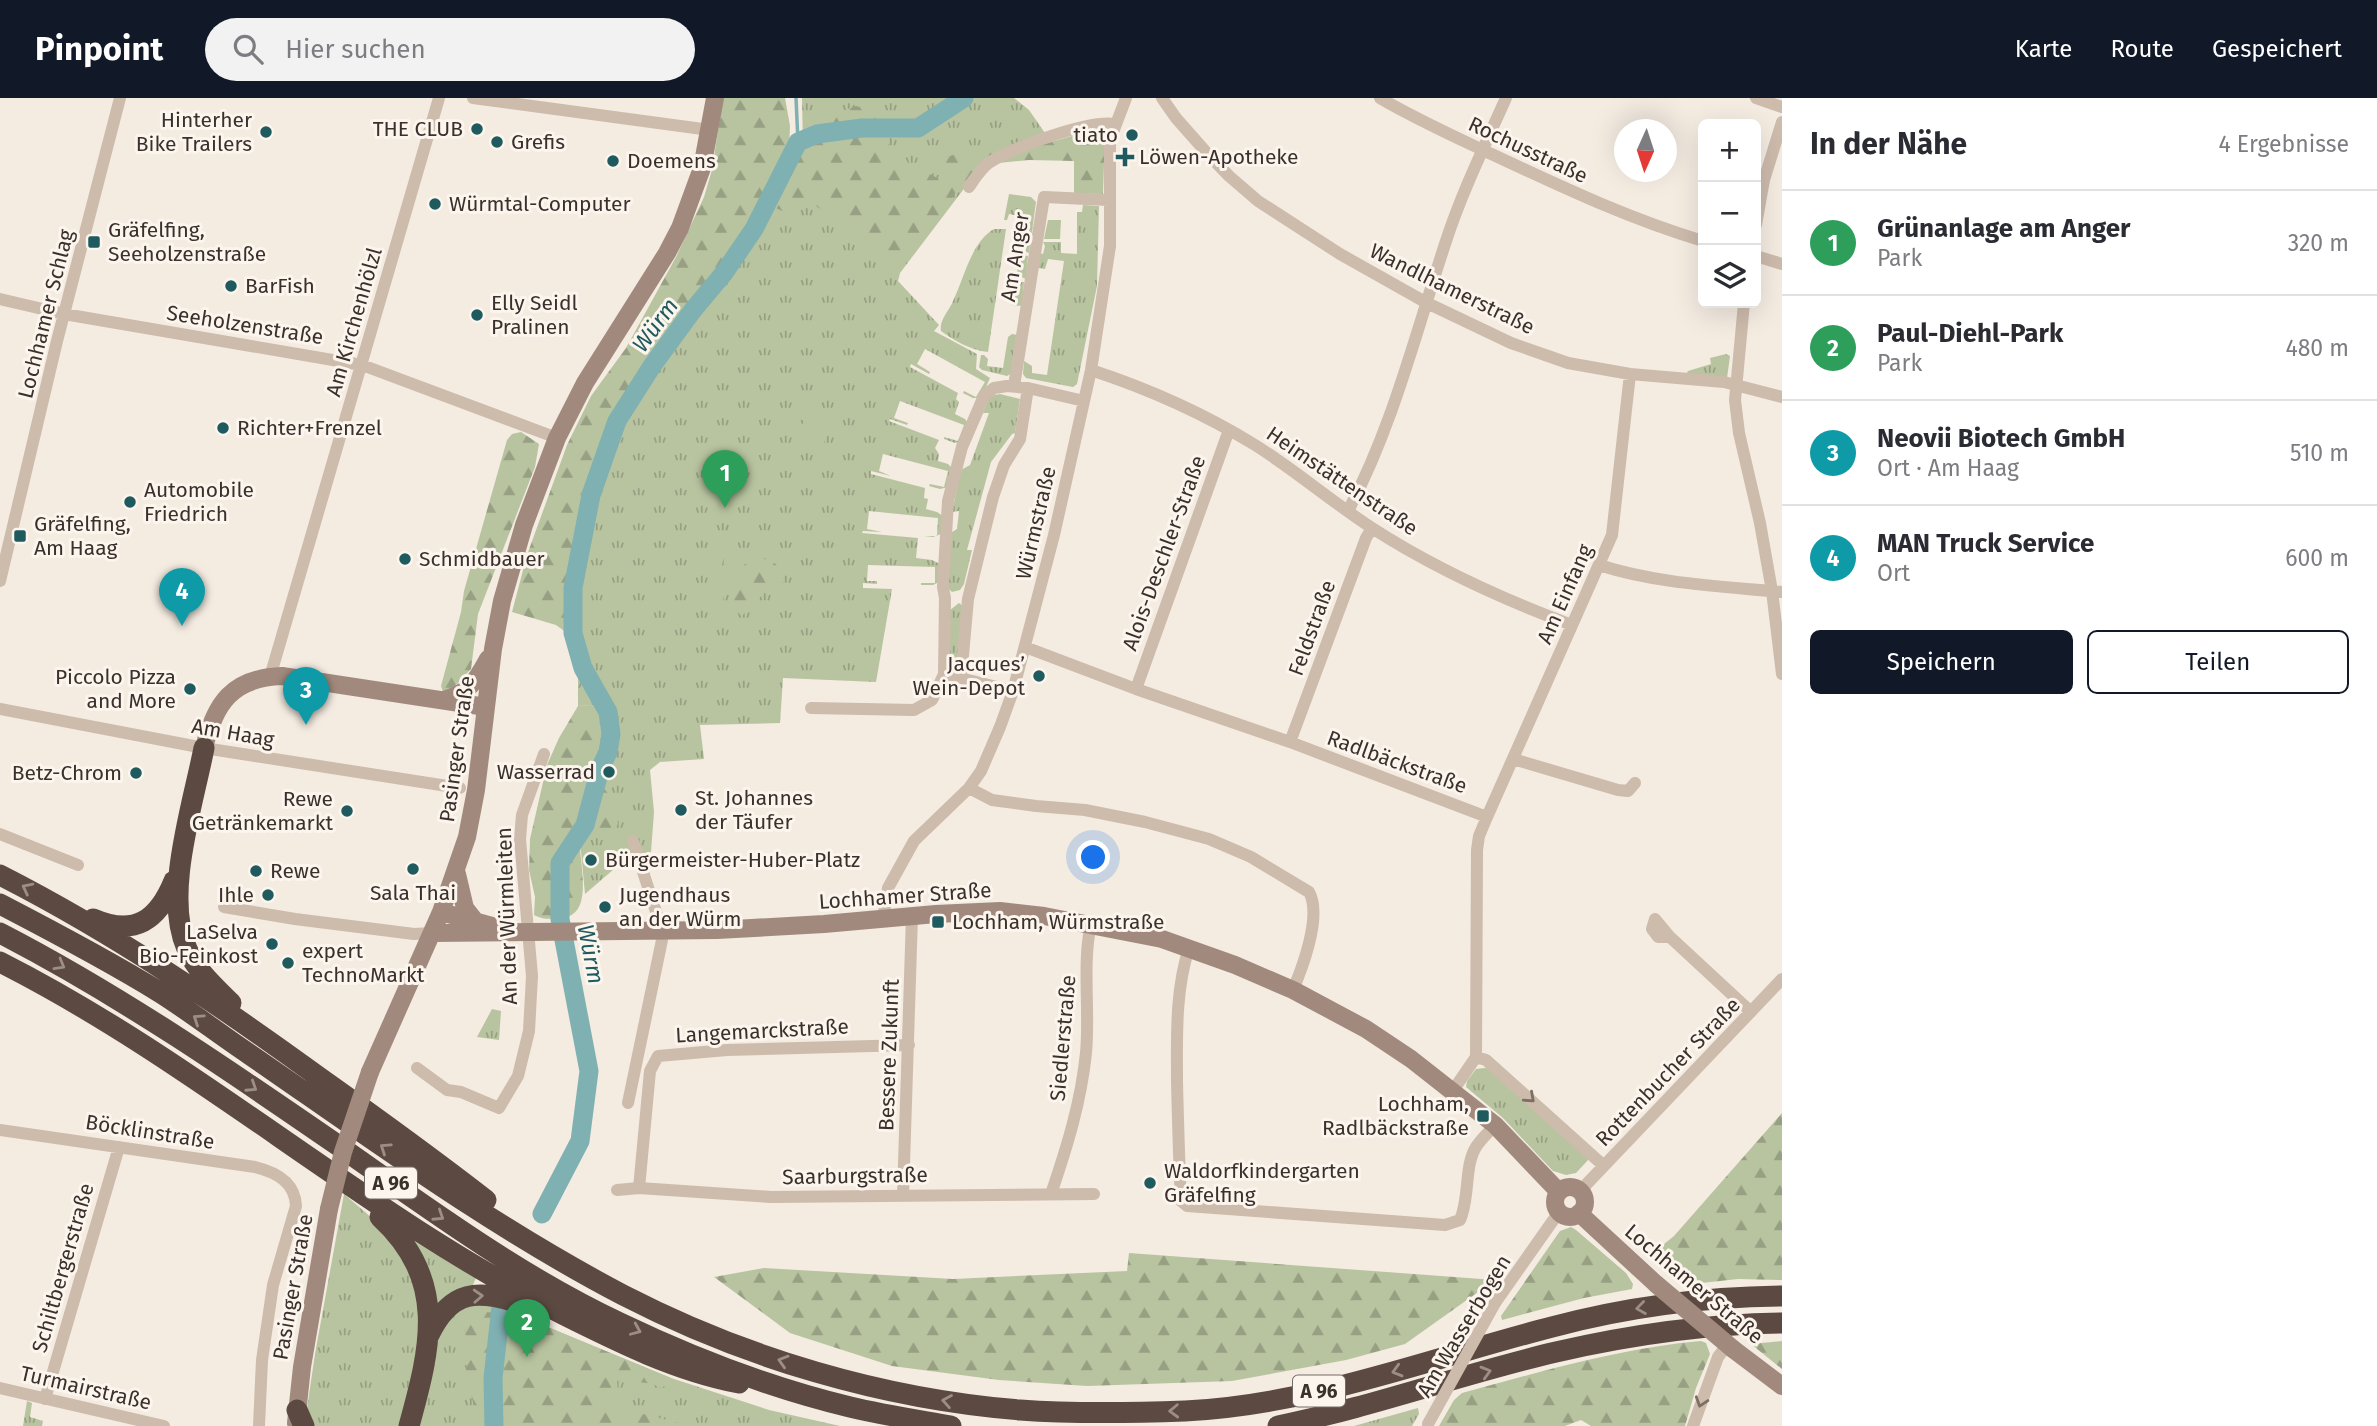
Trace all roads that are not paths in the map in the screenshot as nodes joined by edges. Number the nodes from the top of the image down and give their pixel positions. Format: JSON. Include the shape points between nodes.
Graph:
{"nodes":[{"id":1,"x":120,"y":98,"type":"edge"},
{"id":2,"x":439,"y":98,"type":"edge"},
{"id":3,"x":473,"y":98,"type":"edge"},
{"id":4,"x":715,"y":98,"type":"edge"},
{"id":5,"x":1126,"y":98,"type":"edge"},
{"id":6,"x":1162,"y":98,"type":"edge"},
{"id":7,"x":1380,"y":98,"type":"edge"},
{"id":8,"x":1506,"y":98,"type":"edge"},
{"id":9,"x":1756,"y":98,"type":"edge"},
{"id":10,"x":1782,"y":107,"type":"edge"},
{"id":11,"x":1782,"y":122,"type":"edge"},
{"id":12,"x":1115,"y":124,"type":"junction"},
{"id":13,"x":710,"y":130,"type":"junction"},
{"id":14,"x":1483,"y":150,"type":"junction"},
{"id":15,"x":970,"y":187,"type":"dead end"},
{"id":16,"x":1761,"y":197,"type":"edge"},
{"id":17,"x":1108,"y":200,"type":"junction"},
{"id":18,"x":1698,"y":239,"type":"edge"},
{"id":19,"x":1761,"y":258,"type":"edge"},
{"id":20,"x":1782,"y":264,"type":"edge"},
{"id":21,"x":0,"y":299,"type":"edge"},
{"id":22,"x":1427,"y":303,"type":"junction"},
{"id":23,"x":1744,"y":308,"type":"edge"},
{"id":24,"x":64,"y":314,"type":"junction"},
{"id":25,"x":362,"y":365,"type":"junction"},
{"id":26,"x":1091,"y":370,"type":"junction"},
{"id":27,"x":1630,"y":374,"type":"junction"},
{"id":28,"x":1014,"y":386,"type":"junction"},
{"id":29,"x":1736,"y":386,"type":"junction"},
{"id":30,"x":1028,"y":388,"type":"junction"},
{"id":31,"x":1782,"y":397,"type":"edge"},
{"id":32,"x":1084,"y":401,"type":"junction"},
{"id":33,"x":1229,"y":430,"type":"junction"},
{"id":34,"x":557,"y":438,"type":"junction"},
{"id":35,"x":1348,"y":511,"type":"junction"},
{"id":36,"x":1372,"y":528,"type":"junction"},
{"id":37,"x":1598,"y":565,"type":"junction"},
{"id":38,"x":0,"y":581,"type":"edge"},
{"id":39,"x":1777,"y":592,"type":"edge"},
{"id":40,"x":946,"y":598,"type":"junction"},
{"id":41,"x":968,"y":599,"type":"junction"},
{"id":42,"x":1572,"y":625,"type":"junction"},
{"id":43,"x":1025,"y":647,"type":"junction"},
{"id":44,"x":493,"y":649,"type":"junction"},
{"id":45,"x":944,"y":674,"type":"junction"},
{"id":46,"x":1782,"y":674,"type":"edge"},
{"id":47,"x":270,"y":677,"type":"junction"},
{"id":48,"x":961,"y":678,"type":"junction"},
{"id":49,"x":1136,"y":689,"type":"junction"},
{"id":50,"x":1013,"y":691,"type":"junction"},
{"id":51,"x":444,"y":700,"type":"junction"},
{"id":52,"x":486,"y":707,"type":"junction"},
{"id":53,"x":811,"y":708,"type":"dead end"},
{"id":54,"x":0,"y":709,"type":"edge"},
{"id":55,"x":1290,"y":742,"type":"junction"},
{"id":56,"x":204,"y":748,"type":"junction"},
{"id":57,"x":544,"y":754,"type":"dead end"},
{"id":58,"x":1513,"y":759,"type":"junction"},
{"id":59,"x":1635,"y":783,"type":"dead end"},
{"id":60,"x":460,"y":788,"type":"dead end"},
{"id":61,"x":969,"y":788,"type":"junction"},
{"id":62,"x":1488,"y":817,"type":"junction"},
{"id":63,"x":0,"y":834,"type":"edge"},
{"id":64,"x":632,"y":842,"type":"dead end"},
{"id":65,"x":78,"y":865,"type":"dead end"},
{"id":66,"x":180,"y":866,"type":"junction"},
{"id":67,"x":457,"y":872,"type":"junction"},
{"id":68,"x":0,"y":875,"type":"edge"},
{"id":69,"x":53,"y":902,"type":"junction"},
{"id":70,"x":0,"y":904,"type":"edge"},
{"id":71,"x":224,"y":907,"type":"dead end"},
{"id":72,"x":441,"y":912,"type":"junction"},
{"id":73,"x":912,"y":916,"type":"junction"},
{"id":74,"x":883,"y":919,"type":"junction"},
{"id":75,"x":476,"y":922,"type":"junction"},
{"id":76,"x":1091,"y":924,"type":"junction"},
{"id":77,"x":661,"y":931,"type":"junction"},
{"id":78,"x":518,"y":932,"type":"junction"},
{"id":79,"x":0,"y":933,"type":"edge"},
{"id":80,"x":432,"y":933,"type":"junction"},
{"id":81,"x":1670,"y":937,"type":"dead end"},
{"id":82,"x":1189,"y":948,"type":"junction"},
{"id":83,"x":0,"y":962,"type":"edge"},
{"id":84,"x":1782,"y":979,"type":"edge"},
{"id":85,"x":1293,"y":990,"type":"junction"},
{"id":86,"x":1751,"y":1012,"type":"junction"},
{"id":87,"x":263,"y":1037,"type":"junction"},
{"id":88,"x":909,"y":1045,"type":"junction"},
{"id":89,"x":1476,"y":1057,"type":"junction"},
{"id":90,"x":417,"y":1068,"type":"dead end"},
{"id":91,"x":1452,"y":1092,"type":"junction"},
{"id":92,"x":628,"y":1103,"type":"dead end"},
{"id":93,"x":1495,"y":1125,"type":"junction"},
{"id":94,"x":0,"y":1130,"type":"edge"},
{"id":95,"x":119,"y":1147,"type":"junction"},
{"id":96,"x":1604,"y":1166,"type":"junction"},
{"id":97,"x":345,"y":1184,"type":"junction"},
{"id":98,"x":639,"y":1188,"type":"junction"},
{"id":99,"x":618,"y":1190,"type":"dead end"},
{"id":100,"x":1580,"y":1191,"type":"junction"},
{"id":101,"x":1559,"y":1192,"type":"junction"},
{"id":102,"x":1051,"y":1194,"type":"junction"},
{"id":103,"x":903,"y":1195,"type":"junction"},
{"id":104,"x":1094,"y":1195,"type":"dead end"},
{"id":105,"x":1559,"y":1212,"type":"junction"},
{"id":106,"x":1579,"y":1213,"type":"junction"},
{"id":107,"x":566,"y":1264,"type":"junction"},
{"id":108,"x":1782,"y":1296,"type":"edge"},
{"id":109,"x":1782,"y":1323,"type":"edge"},
{"id":110,"x":583,"y":1325,"type":"junction"},
{"id":111,"x":429,"y":1335,"type":"junction"},
{"id":112,"x":1729,"y":1347,"type":"junction"},
{"id":113,"x":1782,"y":1386,"type":"edge"},
{"id":114,"x":0,"y":1388,"type":"edge"},
{"id":115,"x":803,"y":1394,"type":"junction"},
{"id":116,"x":45,"y":1399,"type":"junction"},
{"id":117,"x":121,"y":1421,"type":"edge"},
{"id":118,"x":299,"y":1421,"type":"edge"},
{"id":119,"x":1428,"y":1425,"type":"edge"},
{"id":120,"x":164,"y":1426,"type":"edge"},
{"id":121,"x":259,"y":1426,"type":"edge"},
{"id":122,"x":409,"y":1426,"type":"edge"},
{"id":123,"x":951,"y":1426,"type":"edge"},
{"id":124,"x":1278,"y":1426,"type":"edge"},
{"id":125,"x":1693,"y":1426,"type":"edge"}],
"edges":[{"from":1,"to":24,"type":"street","name":"Lochhamer Schlag"},
{"from":2,"to":25,"type":"street","name":"Am Kirchenhölzl"},
{"from":3,"to":13,"type":"street"},
{"from":4,"to":13,"type":"main road","name":"Pasinger Straße"},
{"from":5,"to":12,"type":"street","name":"Würmstraße"},
{"from":6,"to":22,"type":"street","name":"Wandlhamerstraße","via":[[1206,152],[1258,201]]},
{"from":7,"to":14,"type":"street","name":"Rochusstraße"},
{"from":8,"to":14,"type":"street"},
{"from":9,"to":10,"type":"street"},
{"from":11,"to":16,"type":"street"},
{"from":12,"to":15,"type":"street","via":[[1105,122],[1016,149],[989,163]]},
{"from":12,"to":17,"type":"street","name":"Würmstraße"},
{"from":13,"to":34,"type":"main road","name":"Pasinger Straße","via":[[680,228],[584,383]]},
{"from":14,"to":18,"type":"street","name":"Rochusstraße","via":[[1623,215]]},
{"from":14,"to":22,"type":"street","via":[[1447,237]]},
{"from":17,"to":26,"type":"street","name":"Würmstraße","via":[[1110,246]]},
{"from":17,"to":28,"type":"street","name":"Am Anger","via":[[1044,197]]},
{"from":19,"to":20,"type":"street"},
{"from":21,"to":24,"type":"street","name":"Seeholzenstraße"},
{"from":22,"to":27,"type":"street","name":"Wandlhamerstraße","via":[[1511,343],[1567,363]]},
{"from":22,"to":35,"type":"street","via":[[1382,437]]},
{"from":23,"to":29,"type":"street"},
{"from":24,"to":25,"type":"street","name":"Seeholzenstraße"},
{"from":24,"to":38,"type":"street","name":"Lochhamer Schlag"},
{"from":25,"to":34,"type":"street","name":"Seeholzenstraße"},
{"from":25,"to":47,"type":"street","name":"Am Kirchenhölzl"},
{"from":26,"to":32,"type":"street","name":"Würmstraße"},
{"from":26,"to":33,"type":"street","name":"Heimstättenstraße","via":[[1188,407]]},
{"from":27,"to":29,"type":"street","name":"Wandlhamerstraße"},
{"from":27,"to":37,"type":"street","name":"Am Einfang","via":[[1612,535]]},
{"from":28,"to":30,"type":"street"},
{"from":28,"to":40,"type":"street","via":[[999,386],[984,396],[962,447],[946,512]]},
{"from":29,"to":31,"type":"street","name":"Wandlhamerstraße"},
{"from":29,"to":39,"type":"street","via":[[1739,433]]},
{"from":30,"to":32,"type":"street"},
{"from":30,"to":41,"type":"street","via":[[1020,439],[1004,464],[993,497]]},
{"from":32,"to":43,"type":"street","name":"Würmstraße"},
{"from":33,"to":35,"type":"street","name":"Heimstättenstraße"},
{"from":33,"to":49,"type":"street","name":"Alois-Deschler-Straße"},
{"from":34,"to":44,"type":"main road","name":"Pasinger Straße","via":[[508,577]]},
{"from":35,"to":36,"type":"street","name":"Heimstättenstraße"},
{"from":36,"to":42,"type":"street","name":"Heimstättenstraße","via":[[1477,586]]},
{"from":36,"to":55,"type":"street","name":"Feldstraße"},
{"from":37,"to":39,"type":"street","via":[[1678,583]]},
{"from":37,"to":42,"type":"street","name":"Am Einfang"},
{"from":39,"to":46,"type":"street"},
{"from":40,"to":41,"type":"street"},
{"from":40,"to":45,"type":"street"},
{"from":41,"to":48,"type":"street"},
{"from":42,"to":58,"type":"street","name":"Am Einfang"},
{"from":43,"to":49,"type":"street","name":"Radlbäckstraße"},
{"from":43,"to":50,"type":"street","name":"Würmstraße"},
{"from":44,"to":51,"type":"main road","via":[[472,686]]},
{"from":44,"to":52,"type":"main road","name":"Pasinger Straße"},
{"from":45,"to":48,"type":"street"},
{"from":45,"to":53,"type":"street","via":[[932,700],[915,710]]},
{"from":47,"to":51,"type":"main road"},
{"from":47,"to":56,"type":"main road","via":[[243,686],[222,701],[211,719]]},
{"from":48,"to":50,"type":"street"},
{"from":49,"to":55,"type":"street","name":"Radlbäckstraße"},
{"from":50,"to":61,"type":"street","name":"Würmstraße","via":[[989,755]]},
{"from":51,"to":52,"type":"main road"},
{"from":52,"to":67,"type":"main road","name":"Pasinger Straße","via":[[472,814]]},
{"from":54,"to":56,"type":"street","name":"Am Haag"},
{"from":55,"to":62,"type":"street","name":"Radlbäckstraße"},
{"from":56,"to":60,"type":"street","name":"Am Haag"},
{"from":56,"to":66,"type":"highway"},
{"from":57,"to":78,"type":"street","name":"An der Würmleiten","via":[[522,815],[520,839],[527,892]]},
{"from":58,"to":59,"type":"street","via":[[1618,790],[1628,791]]},
{"from":58,"to":62,"type":"street","name":"Am Einfang"},
{"from":61,"to":74,"type":"street","name":"Würmstraße","via":[[914,841],[888,888]]},
{"from":61,"to":85,"type":"street","via":[[992,800],[1085,810],[1209,839],[1251,857],[1310,892],[1315,906]]},
{"from":62,"to":89,"type":"street","name":"Radlbäckstraße","via":[[1477,850]]},
{"from":63,"to":65,"type":"street"},
{"from":64,"to":77,"type":"street"},
{"from":66,"to":69,"type":"highway","via":[[158,911],[129,926],[114,925]]},
{"from":66,"to":87,"type":"highway","via":[[178,920],[188,951],[208,981]]},
{"from":67,"to":72,"type":"main road","name":"Pasinger Straße"},
{"from":67,"to":75,"type":"main road","via":[[466,908]]},
{"from":69,"to":68,"type":"highway","one_way":true},
{"from":69,"to":87,"type":"highway"},
{"from":107,"to":70,"type":"highway","number":"A 96","one_way":true,"via":[[453,1194],[161,993]]},
{"from":71,"to":80,"type":"street"},
{"from":72,"to":75,"type":"main road","name":"Lochhamer Straße"},
{"from":72,"to":80,"type":"main road","name":"Pasinger Straße"},
{"from":73,"to":74,"type":"main road","name":"Lochhamer Straße"},
{"from":73,"to":76,"type":"main road","name":"Lochhamer Straße","via":[[1000,911]]},
{"from":73,"to":88,"type":"street","name":"Bessere Zukunft"},
{"from":74,"to":77,"type":"main road","name":"Lochhamer Straße"},
{"from":75,"to":78,"type":"main road","name":"Lochhamer Straße"},
{"from":76,"to":82,"type":"main road","name":"Lochhamer Straße"},
{"from":76,"to":102,"type":"street","name":"Siedlerstraße","via":[[1086,1053],[1076,1114]]},
{"from":77,"to":78,"type":"main road","name":"Lochhamer Straße"},
{"from":77,"to":92,"type":"street"},
{"from":78,"to":80,"type":"main road","name":"Lochhamer Straße"},
{"from":78,"to":90,"type":"street","name":"An der Würmleiten","via":[[532,976],[529,1031],[518,1076],[499,1108],[447,1090]]},
{"from":79,"to":115,"type":"highway","number":"A 96","one_way":true,"via":[[103,989],[530,1274],[694,1356]]},
{"from":80,"to":118,"type":"main road","name":"Pasinger Straße","bridge":true,"via":[[370,1072],[343,1152],[302,1367]]},
{"from":81,"to":86,"type":"street"},
{"from":82,"to":85,"type":"main road","name":"Lochhamer Straße"},
{"from":82,"to":93,"type":"street","via":[[1177,1018],[1178,1155],[1181,1201],[1187,1206],[1446,1225],[1460,1220],[1475,1148]]},
{"from":83,"to":97,"type":"highway","via":[[132,1037]]},
{"from":84,"to":86,"type":"street","name":"Rottenbucher Straße"},
{"from":85,"to":91,"type":"main road","name":"Lochhamer Straße","via":[[1378,1037]]},
{"from":86,"to":96,"type":"street","name":"Rottenbucher Straße"},
{"from":87,"to":107,"type":"highway"},
{"from":88,"to":98,"type":"street","name":"Langemarckstraße","via":[[658,1056],[650,1071]]},
{"from":88,"to":103,"type":"street","name":"Bessere Zukunft"},
{"from":89,"to":91,"type":"street"},
{"from":89,"to":96,"type":"street","one_way":true,"via":[[1486,1060]]},
{"from":91,"to":93,"type":"main road","name":"Lochhamer Straße"},
{"from":93,"to":101,"type":"main road","name":"Lochhamer Straße"},
{"from":94,"to":95,"type":"street","name":"Böcklinstraße"},
{"from":95,"to":116,"type":"street","name":"Schiltbergerstraße"},
{"from":95,"to":121,"type":"street","name":"Böcklinstraße","via":[[268,1170],[296,1195],[273,1285],[262,1360]]},
{"from":96,"to":100,"type":"street","name":"Rottenbucher Straße"},
{"from":97,"to":110,"type":"highway","via":[[486,1273]]},
{"from":97,"to":111,"type":"highway","via":[[386,1223],[414,1259],[426,1289]]},
{"from":98,"to":99,"type":"street","name":"Saarburgstraße"},
{"from":98,"to":103,"type":"street","name":"Saarburgstraße","via":[[771,1197]]},
{"from":100,"to":101,"type":"main road","via":[[1570,1187]]},
{"from":100,"to":106,"type":"main road","via":[[1584,1200]]},
{"from":101,"to":105,"type":"main road","via":[[1555,1203]]},
{"from":102,"to":103,"type":"street","name":"Saarburgstraße"},
{"from":102,"to":104,"type":"street","name":"Saarburgstraße"},
{"from":105,"to":106,"type":"main road","via":[[1568,1216]]},
{"from":105,"to":119,"type":"street","name":"Am Wasserbogen","bridge":true,"via":[[1495,1303]]},
{"from":106,"to":112,"type":"main road","name":"Lochhamer Straße","bridge":true},
{"from":108,"to":107,"type":"highway","number":"A 96","one_way":true,"via":[[1637,1308],[1553,1326],[1339,1387],[1262,1402],[1191,1410],[1082,1413],[951,1402],[849,1381],[757,1353],[676,1320]]},
{"from":124,"to":109,"type":"highway","number":"A 96","one_way":true,"via":[[1337,1414],[1555,1352],[1651,1333]]},
{"from":111,"to":110,"type":"highway","one_way":true,"via":[[442,1313],[472,1294],[502,1297]]},
{"from":110,"to":115,"type":"highway","via":[[711,1377]]},
{"from":111,"to":122,"type":"highway"},
{"from":112,"to":113,"type":"main road","name":"Lochhamer Straße"},
{"from":112,"to":125,"type":"street","one_way":true,"via":[[1706,1386]]},
{"from":114,"to":116,"type":"street","name":"Turmairstraße"},
{"from":115,"to":123,"type":"highway","number":"A 96","via":[[851,1408]]},
{"from":116,"to":117,"type":"street","name":"Turmairstraße"},
{"from":117,"to":120,"type":"street","name":"Turmairstraße"}]}
